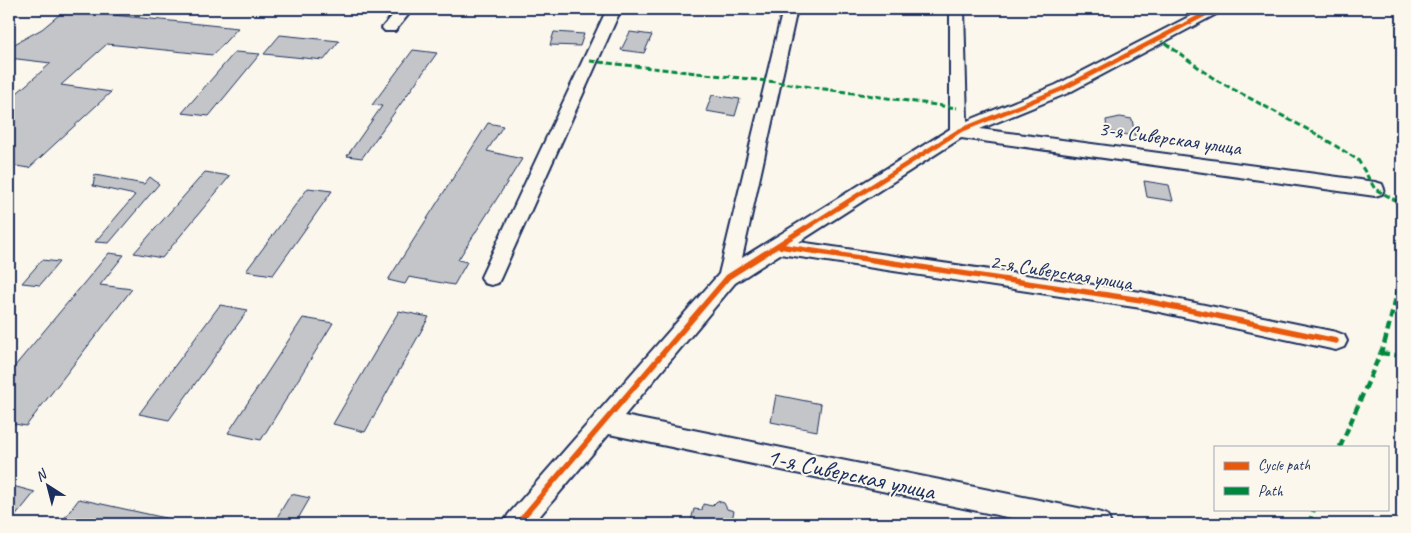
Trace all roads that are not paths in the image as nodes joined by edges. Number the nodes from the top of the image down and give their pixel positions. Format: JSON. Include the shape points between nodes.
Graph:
{"nodes":[{"id":1,"x":406,"y":9,"type":"edge"},
{"id":2,"x":614,"y":9,"type":"edge"},
{"id":3,"x":790,"y":9,"type":"edge"},
{"id":4,"x":957,"y":9,"type":"edge"},
{"id":5,"x":1215,"y":9,"type":"edge"},
{"id":6,"x":390,"y":28,"type":"dead end"},
{"id":7,"x":959,"y":131,"type":"junction"},
{"id":8,"x":1374,"y":189,"type":"dead end"},
{"id":9,"x":778,"y":246,"type":"junction"},
{"id":10,"x":491,"y":277,"type":"dead end"},
{"id":11,"x":728,"y":277,"type":"junction"},
{"id":12,"x":1336,"y":341,"type":"dead end"},
{"id":13,"x":604,"y":422,"type":"junction"},
{"id":14,"x":518,"y":524,"type":"edge"},
{"id":15,"x":1098,"y":524,"type":"edge"}],
"edges":[{"from":1,"to":6,"type":"street"},
{"from":2,"to":10,"type":"street"},
{"from":3,"to":11,"type":"street","via":[[776,82]]},
{"from":4,"to":7,"type":"street"},
{"from":5,"to":7,"type":"street","via":[[1062,89]]},
{"from":7,"to":8,"type":"street","name":"3-я Сиверская улица"},
{"from":7,"to":9,"type":"street"},
{"from":9,"to":11,"type":"street"},
{"from":9,"to":12,"type":"street","name":"2-я Сиверская улица","via":[[1141,300]]},
{"from":11,"to":13,"type":"street"},
{"from":13,"to":14,"type":"street"},
{"from":13,"to":15,"type":"street","name":"1-я Сиверская улица"}]}
